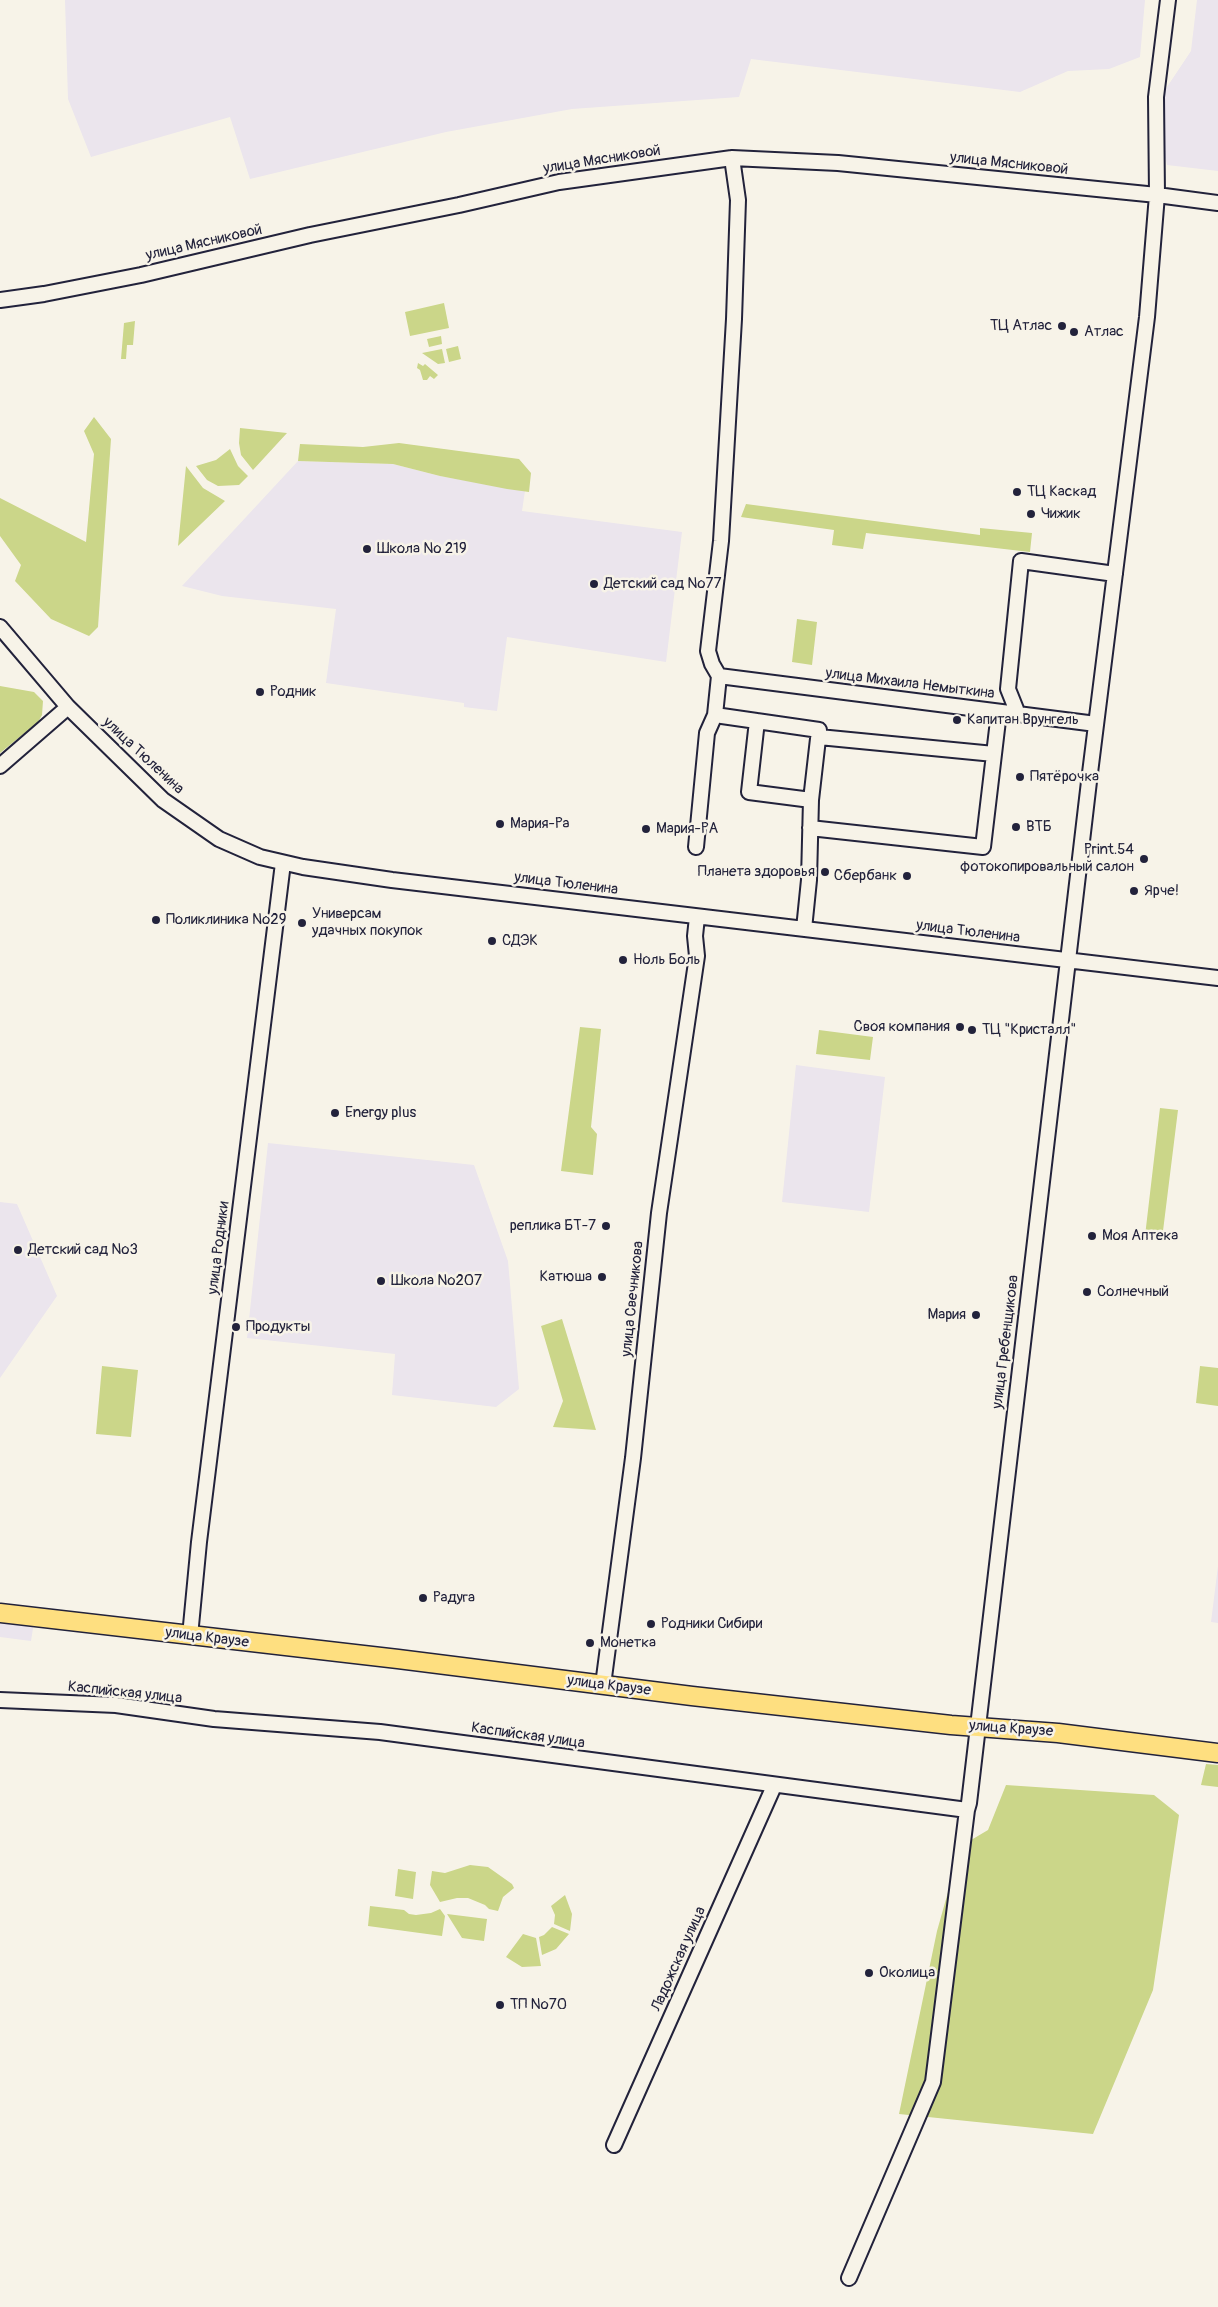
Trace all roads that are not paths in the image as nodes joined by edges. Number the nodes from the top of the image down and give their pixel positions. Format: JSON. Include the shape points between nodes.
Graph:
{"nodes":[{"id":1,"x":1168,"y":0,"type":"edge"},
{"id":2,"x":732,"y":158,"type":"junction"},
{"id":3,"x":1157,"y":194,"type":"junction"},
{"id":4,"x":1218,"y":203,"type":"edge"},
{"id":5,"x":0,"y":300,"type":"edge"},
{"id":6,"x":1115,"y":574,"type":"junction"},
{"id":7,"x":0,"y":627,"type":"edge"},
{"id":8,"x":719,"y":676,"type":"junction"},
{"id":9,"x":68,"y":708,"type":"junction"},
{"id":10,"x":1016,"y":708,"type":"dead end"},
{"id":11,"x":999,"y":712,"type":"junction"},
{"id":12,"x":715,"y":715,"type":"junction"},
{"id":13,"x":757,"y":721,"type":"junction"},
{"id":14,"x":1096,"y":724,"type":"junction"},
{"id":15,"x":818,"y":737,"type":"junction"},
{"id":16,"x":994,"y":754,"type":"junction"},
{"id":17,"x":0,"y":766,"type":"edge"},
{"id":18,"x":812,"y":800,"type":"junction"},
{"id":19,"x":810,"y":828,"type":"junction"},
{"id":20,"x":696,"y":847,"type":"dead end"},
{"id":21,"x":283,"y":863,"type":"junction"},
{"id":22,"x":697,"y":917,"type":"junction"},
{"id":23,"x":804,"y":929,"type":"junction"},
{"id":24,"x":1068,"y":961,"type":"junction"},
{"id":25,"x":1218,"y":978,"type":"edge"},
{"id":26,"x":0,"y":1613,"type":"edge"},
{"id":27,"x":190,"y":1636,"type":"junction"},
{"id":28,"x":603,"y":1685,"type":"junction"},
{"id":29,"x":0,"y":1700,"type":"edge"},
{"id":30,"x":978,"y":1726,"type":"junction"},
{"id":31,"x":1218,"y":1753,"type":"edge"},
{"id":32,"x":774,"y":1786,"type":"junction"},
{"id":33,"x":967,"y":1810,"type":"junction"},
{"id":34,"x":614,"y":2145,"type":"dead end"},
{"id":35,"x":849,"y":2278,"type":"dead end"}],
"edges":[{"from":1,"to":3,"type":"street","name":"улица Гребенщикова","via":[[1156,97]]},
{"from":2,"to":3,"type":"street","name":"улица Мясниковой","via":[[838,164]]},
{"from":2,"to":5,"type":"street","name":"улица Мясниковой","via":[[559,182],[141,274]]},
{"from":2,"to":8,"type":"street","via":[[738,200],[734,320],[721,541],[708,651]]},
{"from":3,"to":4,"type":"street","name":"улица Мясниковой"},
{"from":3,"to":6,"type":"street","name":"улица Гребенщикова","via":[[1146,317]]},
{"from":6,"to":10,"type":"street","via":[[1021,562],[1008,689]]},
{"from":6,"to":14,"type":"street","name":"улица Гребенщикова"},
{"from":7,"to":9,"type":"street","name":"улица Тюленина"},
{"from":8,"to":11,"type":"street","name":"улица Михаила Немыткина"},
{"from":8,"to":12,"type":"street"},
{"from":9,"to":17,"type":"street"},
{"from":9,"to":21,"type":"street","name":"улица Тюленина","via":[[163,800],[219,838],[260,857]]},
{"from":11,"to":14,"type":"street","name":"улица Михаила Немыткина"},
{"from":11,"to":16,"type":"street"},
{"from":12,"to":13,"type":"street"},
{"from":12,"to":20,"type":"street","via":[[707,733]]},
{"from":13,"to":15,"type":"street","via":[[819,730]]},
{"from":13,"to":18,"type":"street","via":[[749,792]]},
{"from":14,"to":24,"type":"street","name":"улица Гребенщикова"},
{"from":15,"to":16,"type":"street"},
{"from":15,"to":18,"type":"street"},
{"from":16,"to":19,"type":"street","via":[[983,847]]},
{"from":18,"to":19,"type":"street"},
{"from":19,"to":23,"type":"street"},
{"from":21,"to":22,"type":"street","name":"улица Тюленина","via":[[392,880]]},
{"from":21,"to":27,"type":"street","name":"улица Родники"},
{"from":22,"to":23,"type":"street","name":"улица Тюленина"},
{"from":22,"to":28,"type":"street","name":"улица Свечникова","via":[[697,956],[659,1213],[633,1458]]},
{"from":23,"to":24,"type":"street","name":"улица Тюленина"},
{"from":24,"to":25,"type":"street","name":"улица Тюленина"},
{"from":24,"to":30,"type":"street","name":"улица Гребенщикова"},
{"from":26,"to":27,"type":"main road","name":"улица Краузе"},
{"from":27,"to":28,"type":"main road","name":"улица Краузе"},
{"from":28,"to":30,"type":"main road","name":"улица Краузе"},
{"from":29,"to":32,"type":"street","name":"Каспийская улица","via":[[116,1705],[214,1719],[380,1732]]},
{"from":30,"to":31,"type":"main road","name":"улица Краузе"},
{"from":30,"to":33,"type":"street"},
{"from":32,"to":33,"type":"street","name":"Каспийская улица"},
{"from":32,"to":34,"type":"street","name":"Ладожская улица"},
{"from":33,"to":35,"type":"street","via":[[933,2082]]}]}
